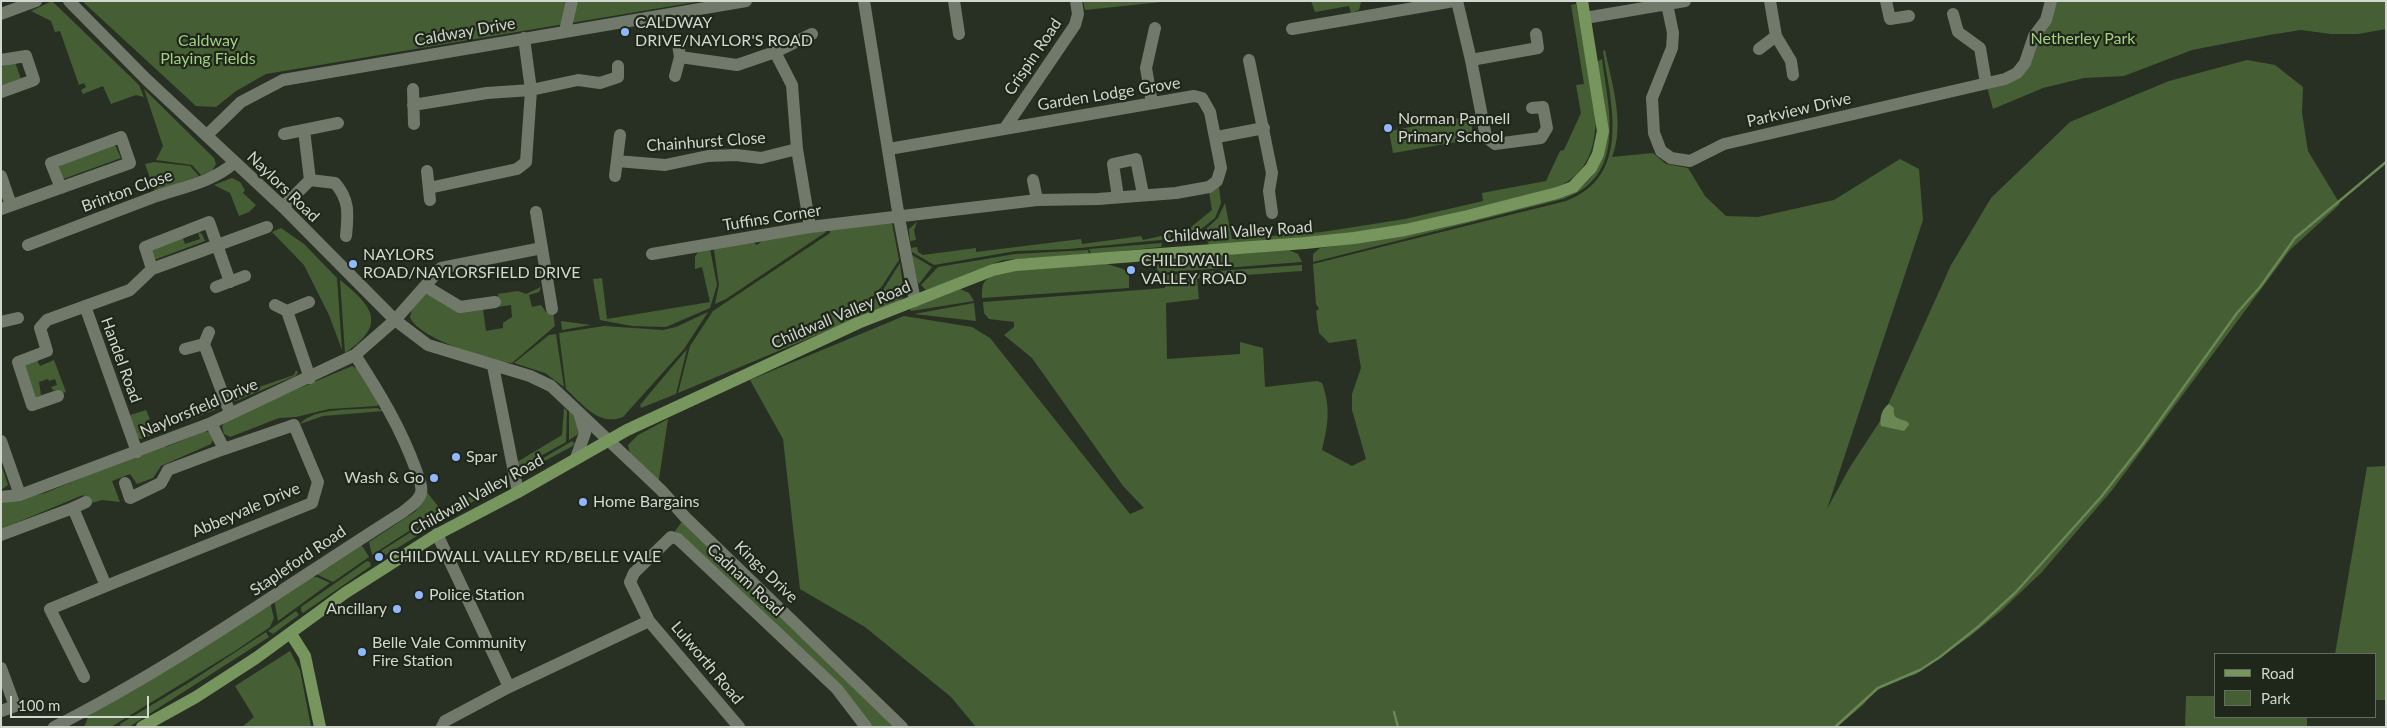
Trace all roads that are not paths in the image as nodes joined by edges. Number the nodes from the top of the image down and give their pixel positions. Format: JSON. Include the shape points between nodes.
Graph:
{"nodes":[{"id":1,"x":36,"y":1,"type":"edge"},
{"id":2,"x":69,"y":1,"type":"edge"},
{"id":3,"x":572,"y":1,"type":"edge"},
{"id":4,"x":746,"y":1,"type":"edge"},
{"id":5,"x":864,"y":1,"type":"edge"},
{"id":6,"x":954,"y":1,"type":"edge"},
{"id":7,"x":1076,"y":1,"type":"edge"},
{"id":8,"x":1456,"y":1,"type":"edge"},
{"id":9,"x":1582,"y":1,"type":"edge"},
{"id":10,"x":1685,"y":1,"type":"edge"},
{"id":11,"x":1770,"y":1,"type":"edge"},
{"id":12,"x":1886,"y":1,"type":"edge"},
{"id":13,"x":2051,"y":1,"type":"edge"},
{"id":14,"x":1667,"y":4,"type":"junction"},
{"id":15,"x":1637,"y":5,"type":"edge"},
{"id":16,"x":1,"y":14,"type":"edge"},
{"id":17,"x":1953,"y":14,"type":"dead end"},
{"id":18,"x":1909,"y":16,"type":"dead end"},
{"id":19,"x":1585,"y":18,"type":"junction"},
{"id":20,"x":1155,"y":28,"type":"dead end"},
{"id":21,"x":1292,"y":29,"type":"dead end"},
{"id":22,"x":565,"y":31,"type":"junction"},
{"id":23,"x":812,"y":34,"type":"dead end"},
{"id":24,"x":959,"y":34,"type":"dead end"},
{"id":25,"x":1536,"y":34,"type":"dead end"},
{"id":26,"x":1776,"y":36,"type":"junction"},
{"id":27,"x":524,"y":38,"type":"junction"},
{"id":28,"x":1759,"y":49,"type":"dead end"},
{"id":29,"x":775,"y":52,"type":"junction"},
{"id":30,"x":1,"y":60,"type":"edge"},
{"id":31,"x":1250,"y":60,"type":"dead end"},
{"id":32,"x":1472,"y":60,"type":"junction"},
{"id":33,"x":618,"y":66,"type":"dead end"},
{"id":34,"x":1793,"y":75,"type":"dead end"},
{"id":35,"x":675,"y":76,"type":"dead end"},
{"id":36,"x":1986,"y":83,"type":"junction"},
{"id":37,"x":413,"y":89,"type":"dead end"},
{"id":38,"x":531,"y":90,"type":"junction"},
{"id":39,"x":1,"y":92,"type":"edge"},
{"id":40,"x":1152,"y":103,"type":"junction"},
{"id":41,"x":413,"y":104,"type":"junction"},
{"id":42,"x":1532,"y":108,"type":"dead end"},
{"id":43,"x":338,"y":123,"type":"dead end"},
{"id":44,"x":414,"y":124,"type":"dead end"},
{"id":45,"x":1005,"y":128,"type":"junction"},
{"id":46,"x":1264,"y":128,"type":"junction"},
{"id":47,"x":304,"y":130,"type":"junction"},
{"id":48,"x":284,"y":134,"type":"dead end"},
{"id":49,"x":207,"y":135,"type":"junction"},
{"id":50,"x":620,"y":135,"type":"dead end"},
{"id":51,"x":1217,"y":137,"type":"junction"},
{"id":52,"x":797,"y":149,"type":"junction"},
{"id":53,"x":889,"y":149,"type":"junction"},
{"id":54,"x":617,"y":161,"type":"junction"},
{"id":55,"x":234,"y":163,"type":"junction"},
{"id":56,"x":427,"y":171,"type":"dead end"},
{"id":57,"x":1,"y":176,"type":"edge"},
{"id":58,"x":615,"y":176,"type":"dead end"},
{"id":59,"x":310,"y":180,"type":"junction"},
{"id":60,"x":1033,"y":180,"type":"dead end"},
{"id":61,"x":60,"y":188,"type":"junction"},
{"id":62,"x":1143,"y":194,"type":"junction"},
{"id":63,"x":1118,"y":197,"type":"junction"},
{"id":64,"x":1036,"y":200,"type":"junction"},
{"id":65,"x":6,"y":207,"type":"edge"},
{"id":66,"x":283,"y":207,"type":"junction"},
{"id":67,"x":536,"y":212,"type":"dead end"},
{"id":68,"x":1272,"y":213,"type":"dead end"},
{"id":69,"x":899,"y":218,"type":"junction"},
{"id":70,"x":267,"y":227,"type":"dead end"},
{"id":71,"x":810,"y":227,"type":"junction"},
{"id":72,"x":346,"y":236,"type":"dead end"},
{"id":73,"x":28,"y":245,"type":"dead end"},
{"id":74,"x":216,"y":245,"type":"junction"},
{"id":75,"x":542,"y":248,"type":"junction"},
{"id":76,"x":652,"y":254,"type":"dead end"},
{"id":77,"x":152,"y":269,"type":"junction"},
{"id":78,"x":245,"y":276,"type":"dead end"},
{"id":79,"x":230,"y":282,"type":"junction"},
{"id":80,"x":425,"y":286,"type":"junction"},
{"id":81,"x":216,"y":287,"type":"dead end"},
{"id":82,"x":915,"y":301,"type":"junction"},
{"id":83,"x":309,"y":302,"type":"dead end"},
{"id":84,"x":495,"y":302,"type":"dead end"},
{"id":85,"x":85,"y":306,"type":"junction"},
{"id":86,"x":552,"y":309,"type":"dead end"},
{"id":87,"x":18,"y":318,"type":"dead end"},
{"id":88,"x":395,"y":320,"type":"junction"},
{"id":89,"x":1,"y":322,"type":"edge"},
{"id":90,"x":185,"y":349,"type":"dead end"},
{"id":91,"x":355,"y":355,"type":"junction"},
{"id":92,"x":493,"y":366,"type":"junction"},
{"id":93,"x":310,"y":378,"type":"junction"},
{"id":94,"x":58,"y":396,"type":"dead end"},
{"id":95,"x":230,"y":413,"type":"junction"},
{"id":96,"x":579,"y":413,"type":"junction"},
{"id":97,"x":211,"y":423,"type":"junction"},
{"id":98,"x":607,"y":440,"type":"junction"},
{"id":99,"x":1,"y":441,"type":"edge"},
{"id":100,"x":224,"y":449,"type":"junction"},
{"id":101,"x":136,"y":452,"type":"junction"},
{"id":102,"x":576,"y":458,"type":"junction"},
{"id":103,"x":125,"y":482,"type":"dead end"},
{"id":104,"x":518,"y":492,"type":"junction"},
{"id":105,"x":20,"y":495,"type":"junction"},
{"id":106,"x":1,"y":497,"type":"edge"},
{"id":107,"x":86,"y":502,"type":"dead end"},
{"id":108,"x":73,"y":508,"type":"junction"},
{"id":109,"x":437,"y":534,"type":"junction"},
{"id":110,"x":1,"y":535,"type":"edge"},
{"id":111,"x":106,"y":586,"type":"junction"},
{"id":112,"x":649,"y":621,"type":"junction"},
{"id":113,"x":291,"y":634,"type":"junction"},
{"id":114,"x":1,"y":668,"type":"edge"},
{"id":115,"x":84,"y":677,"type":"dead end"},
{"id":116,"x":509,"y":687,"type":"junction"},
{"id":117,"x":1,"y":711,"type":"edge"},
{"id":118,"x":735,"y":725,"type":"edge"},
{"id":119,"x":54,"y":727,"type":"edge"},
{"id":120,"x":142,"y":727,"type":"edge"},
{"id":121,"x":320,"y":727,"type":"edge"},
{"id":122,"x":442,"y":727,"type":"edge"},
{"id":123,"x":866,"y":727,"type":"edge"},
{"id":124,"x":902,"y":727,"type":"edge"}],
"edges":[{"from":1,"to":16,"type":"street"},
{"from":2,"to":49,"type":"street","name":"Naylors Road"},
{"from":3,"to":22,"type":"street"},
{"from":4,"to":22,"type":"street","name":"Caldway Drive"},
{"from":5,"to":53,"type":"street"},
{"from":6,"to":24,"type":"street"},
{"from":7,"to":45,"type":"street","name":"Crispin Road","via":[[1076,25]]},
{"from":8,"to":21,"type":"street"},
{"from":8,"to":32,"type":"street"},
{"from":9,"to":19,"type":"main road"},
{"from":10,"to":14,"type":"street"},
{"from":11,"to":26,"type":"street"},
{"from":12,"to":18,"type":"street","via":[[1890,19]]},
{"from":13,"to":36,"type":"street","name":"Parkview Drive","via":[[2046,20],[2034,36],[2018,73]]},
{"from":14,"to":15,"type":"street"},
{"from":14,"to":36,"type":"street","name":"Parkview Drive","via":[[1673,33],[1672,48],[1652,98],[1654,134],[1661,151],[1671,158],[1690,161],[1724,144]]},
{"from":15,"to":19,"type":"street"},
{"from":17,"to":36,"type":"street","via":[[1958,32],[1980,48]]},
{"from":19,"to":82,"type":"main road","name":"Childwall Valley Road","via":[[1603,131],[1591,168],[1573,187],[1405,230],[1305,244],[1016,265],[993,270]]},
{"from":20,"to":40,"type":"street","via":[[1146,68]]},
{"from":22,"to":27,"type":"street","name":"Caldway Drive"},
{"from":23,"to":29,"type":"street"},
{"from":25,"to":32,"type":"street","via":[[1538,48]]},
{"from":26,"to":28,"type":"street"},
{"from":26,"to":34,"type":"street","via":[[1791,61]]},
{"from":27,"to":38,"type":"street"},
{"from":27,"to":49,"type":"street","name":"Caldway Drive","via":[[283,80],[240,102]]},
{"from":29,"to":35,"type":"street","via":[[737,64],[679,51]]},
{"from":29,"to":52,"type":"street","via":[[792,85]]},
{"from":30,"to":39,"type":"street","via":[[26,56],[34,80]]},
{"from":31,"to":46,"type":"street"},
{"from":32,"to":42,"type":"street","via":[[1486,137],[1495,144],[1541,138],[1547,128],[1543,107]]},
{"from":33,"to":38,"type":"street","via":[[618,77],[600,83],[578,80]]},
{"from":37,"to":41,"type":"street"},
{"from":38,"to":41,"type":"street"},
{"from":38,"to":56,"type":"street","via":[[526,162],[517,169],[430,194]]},
{"from":40,"to":45,"type":"street","name":"Garden Lodge Grove"},
{"from":40,"to":51,"type":"street","name":"Garden Lodge Grove","via":[[1194,96],[1202,98]]},
{"from":41,"to":44,"type":"street"},
{"from":43,"to":47,"type":"street"},
{"from":45,"to":53,"type":"street","name":"Garden Lodge Grove"},
{"from":46,"to":51,"type":"street"},
{"from":46,"to":68,"type":"street","via":[[1272,173],[1269,191]]},
{"from":47,"to":48,"type":"street"},
{"from":47,"to":59,"type":"street"},
{"from":49,"to":55,"type":"street","name":"Naylors Road"},
{"from":50,"to":54,"type":"street"},
{"from":51,"to":62,"type":"street","name":"Garden Lodge Grove","via":[[1221,168],[1217,182],[1209,187],[1176,193]]},
{"from":52,"to":54,"type":"street","name":"Chainhurst Close","via":[[761,158],[708,156],[665,165]]},
{"from":52,"to":71,"type":"street"},
{"from":53,"to":69,"type":"street"},
{"from":54,"to":58,"type":"street"},
{"from":55,"to":66,"type":"street","name":"Naylors Road"},
{"from":55,"to":73,"type":"street","name":"Brinton Close","via":[[222,174],[203,182],[156,196]]},
{"from":57,"to":65,"type":"street"},
{"from":59,"to":66,"type":"street"},
{"from":59,"to":72,"type":"street","via":[[335,183],[344,193],[349,209]]},
{"from":60,"to":64,"type":"street"},
{"from":61,"to":61,"type":"street","via":[[51,163],[121,137],[130,163]]},
{"from":61,"to":65,"type":"street"},
{"from":62,"to":63,"type":"street","name":"Garden Lodge Grove"},
{"from":62,"to":63,"type":"street","via":[[1136,159],[1113,164]]},
{"from":63,"to":64,"type":"street","name":"Garden Lodge Grove"},
{"from":64,"to":69,"type":"street","name":"Garden Lodge Grove"},
{"from":66,"to":88,"type":"street","name":"Naylors Road"},
{"from":67,"to":75,"type":"street"},
{"from":69,"to":71,"type":"street","name":"Tuffins Corner"},
{"from":69,"to":82,"type":"street"},
{"from":70,"to":74,"type":"street"},
{"from":71,"to":76,"type":"street","name":"Tuffins Corner"},
{"from":74,"to":77,"type":"street"},
{"from":74,"to":77,"type":"street","via":[[209,222],[145,247]]},
{"from":74,"to":79,"type":"street"},
{"from":75,"to":80,"type":"street","name":"Naylorsfield Drive","via":[[441,268]]},
{"from":75,"to":86,"type":"street"},
{"from":77,"to":85,"type":"street","via":[[130,290]]},
{"from":78,"to":79,"type":"street"},
{"from":79,"to":81,"type":"street"},
{"from":80,"to":84,"type":"street","via":[[460,307]]},
{"from":80,"to":88,"type":"street","name":"Naylorsfield Drive"},
{"from":82,"to":98,"type":"main road","name":"Childwall Valley Road","via":[[815,342]]},
{"from":83,"to":93,"type":"street","via":[[281,308]]},
{"from":85,"to":94,"type":"street","via":[[48,320],[40,328],[47,351],[18,362],[32,405]]},
{"from":85,"to":101,"type":"street","name":"Handel Road"},
{"from":87,"to":89,"type":"street"},
{"from":88,"to":91,"type":"street","name":"Naylorsfield Drive"},
{"from":88,"to":92,"type":"street","name":"Naylors Road","via":[[428,345]]},
{"from":90,"to":95,"type":"street","via":[[206,338]]},
{"from":91,"to":93,"type":"street","name":"Naylorsfield Drive"},
{"from":91,"to":119,"type":"street","name":"Stapleford Road","via":[[388,406],[406,442],[421,484],[421,493],[415,502],[238,621]]},
{"from":92,"to":96,"type":"street","name":"Naylors Road","via":[[542,381]]},
{"from":92,"to":104,"type":"street"},
{"from":93,"to":95,"type":"street","name":"Naylorsfield Drive"},
{"from":95,"to":97,"type":"street","name":"Naylorsfield Drive"},
{"from":96,"to":98,"type":"street","name":"Naylors Road"},
{"from":96,"to":102,"type":"street","via":[[585,433]]},
{"from":97,"to":100,"type":"street"},
{"from":97,"to":101,"type":"street","name":"Naylorsfield Drive"},
{"from":98,"to":102,"type":"main road","name":"Childwall Valley Road"},
{"from":98,"to":124,"type":"street","name":"Kings Drive"},
{"from":99,"to":105,"type":"street"},
{"from":100,"to":103,"type":"street","name":"Abbeyvale Drive","via":[[168,470],[160,483],[130,498]]},
{"from":100,"to":111,"type":"street","name":"Abbeyvale Drive","via":[[294,425],[318,482],[312,503]]},
{"from":101,"to":105,"type":"street","name":"Naylorsfield Drive"},
{"from":102,"to":104,"type":"main road","name":"Childwall Valley Road"},
{"from":104,"to":109,"type":"main road","name":"Childwall Valley Road"},
{"from":105,"to":106,"type":"street","name":"Naylorsfield Drive"},
{"from":107,"to":108,"type":"street"},
{"from":108,"to":110,"type":"street"},
{"from":108,"to":111,"type":"street"},
{"from":109,"to":113,"type":"main road","name":"Childwall Valley Road","via":[[345,593]]},
{"from":109,"to":116,"type":"street"},
{"from":111,"to":115,"type":"street","name":"Abbeyvale Drive","via":[[50,609]]},
{"from":112,"to":116,"type":"street"},
{"from":112,"to":118,"type":"street","name":"Lulworth Road"},
{"from":112,"to":123,"type":"street","name":"Cadnam Road","via":[[630,582],[634,573],[671,537],[678,539],[837,689]]},
{"from":113,"to":120,"type":"main road","name":"Childwall Valley Road","via":[[196,697]]},
{"from":113,"to":121,"type":"main road","via":[[305,656]]},
{"from":114,"to":117,"type":"street","via":[[15,706]]},
{"from":116,"to":122,"type":"street","via":[[445,722]]}]}
